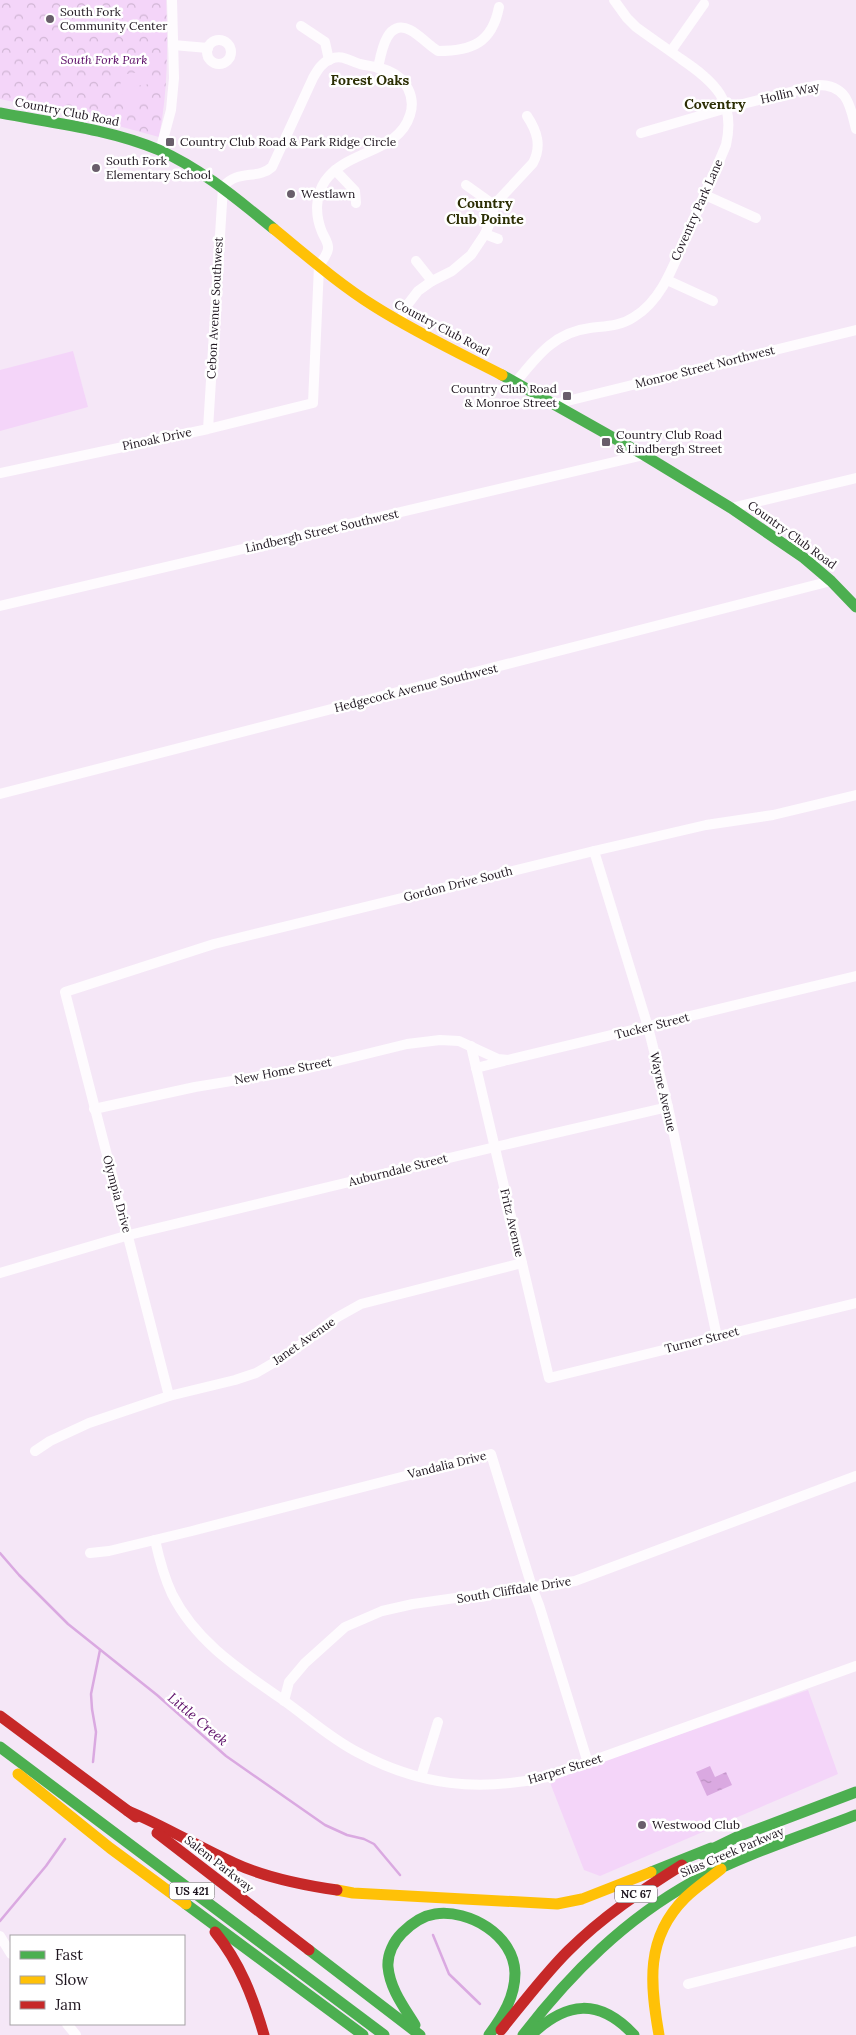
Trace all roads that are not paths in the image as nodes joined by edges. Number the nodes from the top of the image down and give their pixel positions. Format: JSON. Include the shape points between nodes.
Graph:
{"nodes":[{"id":1,"x":172,"y":0,"type":"edge"},
{"id":2,"x":614,"y":0,"type":"edge"},
{"id":3,"x":704,"y":4,"type":"dead end"},
{"id":4,"x":499,"y":7,"type":"dead end"},
{"id":5,"x":300,"y":26,"type":"dead end"},
{"id":6,"x":173,"y":45,"type":"junction"},
{"id":7,"x":208,"y":48,"type":"dead end"},
{"id":8,"x":671,"y":52,"type":"junction"},
{"id":9,"x":329,"y":60,"type":"junction"},
{"id":10,"x":378,"y":68,"type":"junction"},
{"id":11,"x":727,"y":108,"type":"junction"},
{"id":12,"x":0,"y":113,"type":"edge"},
{"id":13,"x":527,"y":116,"type":"dead end"},
{"id":14,"x":856,"y":129,"type":"edge"},
{"id":15,"x":641,"y":133,"type":"dead end"},
{"id":16,"x":160,"y":151,"type":"junction"},
{"id":17,"x":335,"y":170,"type":"junction"},
{"id":18,"x":466,"y":185,"type":"dead end"},
{"id":19,"x":223,"y":187,"type":"junction"},
{"id":20,"x":705,"y":195,"type":"junction"},
{"id":21,"x":356,"y":203,"type":"dead end"},
{"id":22,"x":494,"y":205,"type":"junction"},
{"id":23,"x":756,"y":218,"type":"dead end"},
{"id":24,"x":485,"y":234,"type":"junction"},
{"id":25,"x":498,"y":239,"type":"dead end"},
{"id":26,"x":416,"y":261,"type":"dead end"},
{"id":27,"x":319,"y":266,"type":"junction"},
{"id":28,"x":667,"y":280,"type":"junction"},
{"id":29,"x":432,"y":281,"type":"junction"},
{"id":30,"x":713,"y":301,"type":"dead end"},
{"id":31,"x":400,"y":322,"type":"junction"},
{"id":32,"x":856,"y":330,"type":"edge"},
{"id":33,"x":516,"y":382,"type":"junction"},
{"id":34,"x":555,"y":404,"type":"junction"},
{"id":35,"x":208,"y":428,"type":"junction"},
{"id":36,"x":644,"y":455,"type":"junction"},
{"id":37,"x":0,"y":473,"type":"edge"},
{"id":38,"x":856,"y":478,"type":"edge"},
{"id":39,"x":730,"y":508,"type":"junction"},
{"id":40,"x":832,"y":582,"type":"junction"},
{"id":41,"x":0,"y":606,"type":"edge"},
{"id":42,"x":856,"y":607,"type":"edge"},
{"id":43,"x":0,"y":794,"type":"edge"},
{"id":44,"x":856,"y":795,"type":"edge"},
{"id":45,"x":594,"y":851,"type":"junction"},
{"id":46,"x":856,"y":976,"type":"edge"},
{"id":47,"x":65,"y":992,"type":"joint"},
{"id":48,"x":648,"y":1027,"type":"junction"},
{"id":49,"x":471,"y":1046,"type":"junction"},
{"id":50,"x":508,"y":1060,"type":"junction"},
{"id":51,"x":476,"y":1068,"type":"junction"},
{"id":52,"x":668,"y":1108,"type":"junction"},
{"id":53,"x":94,"y":1109,"type":"junction"},
{"id":54,"x":495,"y":1147,"type":"junction"},
{"id":55,"x":129,"y":1235,"type":"junction"},
{"id":56,"x":522,"y":1263,"type":"junction"},
{"id":57,"x":0,"y":1273,"type":"edge"},
{"id":58,"x":856,"y":1304,"type":"edge"},
{"id":59,"x":717,"y":1336,"type":"junction"},
{"id":60,"x":549,"y":1378,"type":"joint"},
{"id":61,"x":169,"y":1396,"type":"junction"},
{"id":62,"x":35,"y":1451,"type":"dead end"},
{"id":63,"x":856,"y":1476,"type":"edge"},
{"id":64,"x":155,"y":1540,"type":"junction"},
{"id":65,"x":90,"y":1553,"type":"dead end"},
{"id":66,"x":532,"y":1588,"type":"junction"},
{"id":67,"x":856,"y":1666,"type":"edge"},
{"id":68,"x":284,"y":1701,"type":"junction"},
{"id":69,"x":0,"y":1716,"type":"edge"},
{"id":70,"x":438,"y":1722,"type":"dead end"},
{"id":71,"x":0,"y":1747,"type":"edge"},
{"id":72,"x":0,"y":1760,"type":"edge"},
{"id":73,"x":588,"y":1762,"type":"junction"},
{"id":74,"x":421,"y":1777,"type":"junction"},
{"id":75,"x":856,"y":1792,"type":"edge"},
{"id":76,"x":128,"y":1811,"type":"junction"},
{"id":77,"x":856,"y":1815,"type":"edge"},
{"id":78,"x":711,"y":1848,"type":"junction"},
{"id":79,"x":721,"y":1870,"type":"junction"},
{"id":80,"x":198,"y":1914,"type":"junction"},
{"id":81,"x":0,"y":1936,"type":"edge"},
{"id":82,"x":856,"y":1941,"type":"edge"},
{"id":83,"x":10,"y":1952,"type":"edge"},
{"id":84,"x":688,"y":1984,"type":"dead end"},
{"id":85,"x":68,"y":2025,"type":"edge"},
{"id":86,"x":76,"y":2035,"type":"edge"},
{"id":87,"x":264,"y":2035,"type":"edge"},
{"id":88,"x":363,"y":2035,"type":"edge"},
{"id":89,"x":384,"y":2035,"type":"edge"},
{"id":90,"x":420,"y":2035,"type":"edge"},
{"id":91,"x":489,"y":2035,"type":"edge"},
{"id":92,"x":497,"y":2035,"type":"edge"},
{"id":93,"x":523,"y":2035,"type":"edge"},
{"id":94,"x":531,"y":2035,"type":"edge"},
{"id":95,"x":634,"y":2035,"type":"edge"},
{"id":96,"x":659,"y":2035,"type":"edge"}],
"edges":[{"from":1,"to":6,"type":"street"},
{"from":2,"to":8,"type":"street","name":"Coventry Park Lane","via":[[636,27]]},
{"from":3,"to":8,"type":"street"},
{"from":4,"to":10,"type":"street","via":[[497,19],[488,35],[474,46],[438,51],[409,29],[395,30],[383,43]]},
{"from":5,"to":9,"type":"street","via":[[325,42]]},
{"from":6,"to":7,"type":"street"},
{"from":6,"to":16,"type":"street","via":[[171,110]]},
{"from":8,"to":11,"type":"street","name":"Coventry Park Lane","via":[[711,80]]},
{"from":9,"to":10,"type":"street","via":[[344,57]]},
{"from":9,"to":19,"type":"street","via":[[313,78],[272,167],[231,178]]},
{"from":10,"to":17,"type":"street","via":[[392,72],[405,83],[411,96],[411,114],[395,138]]},
{"from":11,"to":14,"type":"street","name":"Hollin Way","via":[[825,85],[837,89],[846,98]]},
{"from":11,"to":15,"type":"street","name":"Hollin Way"},
{"from":11,"to":20,"type":"street","name":"Coventry Park Lane","via":[[726,145]]},
{"from":12,"to":16,"type":"main road","name":"Country Club Road","via":[[94,130]]},
{"from":13,"to":22,"type":"street","via":[[539,142],[537,156]]},
{"from":16,"to":19,"type":"main road","name":"Country Club Road"},
{"from":17,"to":21,"type":"street","via":[[355,191]]},
{"from":17,"to":27,"type":"street","via":[[321,188],[318,198],[318,220],[328,247]]},
{"from":18,"to":22,"type":"street"},
{"from":19,"to":27,"type":"main road","name":"Country Club Road"},
{"from":19,"to":35,"type":"street","name":"Cebon Avenue Southwest"},
{"from":20,"to":23,"type":"street"},
{"from":20,"to":28,"type":"street","name":"Coventry Park Lane"},
{"from":22,"to":24,"type":"street"},
{"from":24,"to":25,"type":"street"},
{"from":24,"to":29,"type":"street","via":[[463,262]]},
{"from":26,"to":29,"type":"street"},
{"from":27,"to":31,"type":"main road","name":"Country Club Road"},
{"from":27,"to":35,"type":"street","name":"Pinoak Drive","via":[[313,403]]},
{"from":28,"to":30,"type":"street"},
{"from":28,"to":33,"type":"street","name":"Coventry Park Lane","via":[[649,306],[632,319],[612,326],[579,330],[556,339]]},
{"from":29,"to":31,"type":"street","via":[[408,302]]},
{"from":31,"to":33,"type":"main road","name":"Country Club Road"},
{"from":32,"to":34,"type":"street","name":"Monroe Street Northwest"},
{"from":33,"to":34,"type":"main road","name":"Country Club Road"},
{"from":34,"to":36,"type":"main road","name":"Country Club Road"},
{"from":35,"to":37,"type":"street","name":"Pinoak Drive"},
{"from":36,"to":39,"type":"main road","name":"Country Club Road"},
{"from":36,"to":41,"type":"street","name":"Lindbergh Street Southwest"},
{"from":38,"to":39,"type":"street"},
{"from":39,"to":40,"type":"main road","name":"Country Club Road","via":[[804,558]]},
{"from":40,"to":42,"type":"main road","name":"Country Club Road"},
{"from":40,"to":43,"type":"street","name":"Hedgecock Avenue Southwest"},
{"from":44,"to":45,"type":"street","name":"Gordon Drive South"},
{"from":45,"to":47,"type":"street","name":"Gordon Drive South","via":[[214,944]]},
{"from":45,"to":48,"type":"street","name":"Wayne Avenue"},
{"from":46,"to":48,"type":"street","name":"Tucker Street"},
{"from":47,"to":53,"type":"street","name":"Olympia Drive"},
{"from":48,"to":50,"type":"street","name":"Tucker Street"},
{"from":48,"to":52,"type":"street","name":"Wayne Avenue"},
{"from":49,"to":50,"type":"street","via":[[498,1059]]},
{"from":49,"to":51,"type":"street"},
{"from":49,"to":53,"type":"street","name":"New Home Street","via":[[459,1041],[440,1040],[407,1044],[306,1069],[195,1087]]},
{"from":50,"to":51,"type":"street","name":"Tucker Street"},
{"from":51,"to":54,"type":"street","name":"Fritz Avenue"},
{"from":52,"to":54,"type":"street","name":"Auburndale Street"},
{"from":52,"to":59,"type":"street","name":"Wayne Avenue"},
{"from":53,"to":55,"type":"street","name":"Olympia Drive"},
{"from":54,"to":55,"type":"street","name":"Auburndale Street"},
{"from":54,"to":56,"type":"street","name":"Fritz Avenue"},
{"from":55,"to":57,"type":"street","name":"Auburndale Street"},
{"from":55,"to":61,"type":"street","name":"Olympia Drive"},
{"from":56,"to":60,"type":"street","name":"Fritz Avenue"},
{"from":56,"to":61,"type":"street","name":"Janet Avenue","via":[[361,1304],[264,1369],[235,1380]]},
{"from":58,"to":59,"type":"street","name":"Turner Street"},
{"from":59,"to":60,"type":"street","name":"Turner Street"},
{"from":61,"to":62,"type":"street","name":"Janet Avenue","via":[[89,1423]]},
{"from":63,"to":66,"type":"street","name":"South Cliffdale Drive","via":[[575,1581]]},
{"from":64,"to":65,"type":"street","name":"Vandalia Drive"},
{"from":64,"to":66,"type":"street","name":"Vandalia Drive","via":[[492,1454]]},
{"from":64,"to":68,"type":"street","name":"Harper Street","via":[[171,1593],[188,1621],[231,1664]]},
{"from":66,"to":68,"type":"street","name":"South Cliffdale Drive","via":[[413,1604],[382,1611],[345,1627],[290,1682]]},
{"from":66,"to":73,"type":"street","name":"Vandalia Drive"},
{"from":67,"to":73,"type":"street","name":"Harper Street"},
{"from":68,"to":74,"type":"street","name":"Harper Street","via":[[356,1752]]},
{"from":69,"to":76,"type":"main road","name":"Salem Parkway","number":"US 421"},
{"from":70,"to":74,"type":"street"},
{"from":71,"to":89,"type":"main road","number":"US 421"},
{"from":72,"to":80,"type":"main road"},
{"from":73,"to":74,"type":"street","name":"Harper Street","via":[[547,1777],[491,1786],[462,1785]]},
{"from":75,"to":78,"type":"main road","name":"Silas Creek Parkway","number":"NC 67"},
{"from":76,"to":78,"type":"main road","via":[[235,1864],[296,1884],[353,1893],[557,1904],[593,1896]]},
{"from":76,"to":90,"type":"main road","name":"Salem Parkway","number":"US 421"},
{"from":77,"to":79,"type":"main road","name":"Silas Creek Parkway","number":"NC 67"},
{"from":78,"to":92,"type":"main road","name":"Silas Creek Parkway","number":"NC 67","via":[[640,1892],[590,1931],[548,1972]]},
{"from":79,"to":93,"type":"main road","name":"Silas Creek Parkway","number":"NC 67","via":[[667,1898],[603,1945],[562,1985]]},
{"from":79,"to":96,"type":"main road","via":[[682,1901],[659,1938],[651,1976]]},
{"from":80,"to":87,"type":"main road","via":[[224,1942],[242,1970]]},
{"from":80,"to":88,"type":"main road"},
{"from":81,"to":83,"type":"street"},
{"from":82,"to":84,"type":"street"},
{"from":85,"to":86,"type":"street"},
{"from":90,"to":91,"type":"main road","via":[[394,1990],[388,1966],[390,1952],[400,1933],[413,1922],[429,1915],[447,1914],[467,1917],[485,1925],[500,1937],[512,1957],[515,1972],[512,1995],[506,2011]]},
{"from":94,"to":95,"type":"main road","via":[[555,2015],[586,2007],[608,2012]]}]}
